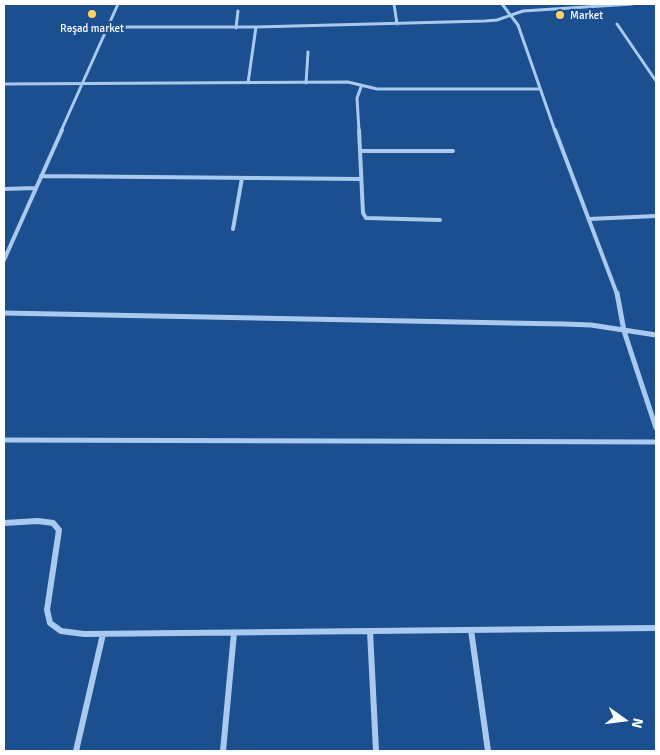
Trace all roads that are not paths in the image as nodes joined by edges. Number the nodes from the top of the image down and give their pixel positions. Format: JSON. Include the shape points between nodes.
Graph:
{"nodes":[{"id":1,"x":118,"y":4,"type":"edge"},
{"id":2,"x":394,"y":4,"type":"edge"},
{"id":3,"x":502,"y":4,"type":"edge"},
{"id":4,"x":632,"y":4,"type":"edge"},
{"id":5,"x":238,"y":11,"type":"dead end"},
{"id":6,"x":512,"y":15,"type":"junction"},
{"id":7,"x":397,"y":24,"type":"junction"},
{"id":8,"x":617,"y":24,"type":"dead end"},
{"id":9,"x":108,"y":27,"type":"junction"},
{"id":10,"x":256,"y":27,"type":"junction"},
{"id":11,"x":236,"y":28,"type":"junction"},
{"id":12,"x":308,"y":52,"type":"dead end"},
{"id":13,"x":656,"y":81,"type":"edge"},
{"id":14,"x":83,"y":82,"type":"junction"},
{"id":15,"x":248,"y":83,"type":"junction"},
{"id":16,"x":306,"y":83,"type":"junction"},
{"id":17,"x":4,"y":84,"type":"edge"},
{"id":18,"x":361,"y":86,"type":"junction"},
{"id":19,"x":539,"y":89,"type":"junction"},
{"id":20,"x":360,"y":151,"type":"junction"},
{"id":21,"x":453,"y":151,"type":"dead end"},
{"id":22,"x":41,"y":176,"type":"junction"},
{"id":23,"x":242,"y":178,"type":"junction"},
{"id":24,"x":361,"y":179,"type":"junction"},
{"id":25,"x":35,"y":188,"type":"junction"},
{"id":26,"x":4,"y":190,"type":"edge"},
{"id":27,"x":656,"y":216,"type":"edge"},
{"id":28,"x":589,"y":219,"type":"junction"},
{"id":29,"x":440,"y":220,"type":"dead end"},
{"id":30,"x":233,"y":229,"type":"dead end"},
{"id":31,"x":4,"y":260,"type":"edge"},
{"id":32,"x":4,"y":313,"type":"edge"},
{"id":33,"x":624,"y":331,"type":"junction"},
{"id":34,"x":656,"y":335,"type":"edge"},
{"id":35,"x":656,"y":428,"type":"edge"},
{"id":36,"x":4,"y":440,"type":"edge"},
{"id":37,"x":656,"y":442,"type":"edge"},
{"id":38,"x":4,"y":523,"type":"edge"},
{"id":39,"x":656,"y":628,"type":"edge"},
{"id":40,"x":471,"y":630,"type":"junction"},
{"id":41,"x":370,"y":631,"type":"junction"},
{"id":42,"x":234,"y":633,"type":"junction"},
{"id":43,"x":102,"y":634,"type":"junction"},
{"id":44,"x":76,"y":751,"type":"edge"},
{"id":45,"x":223,"y":751,"type":"edge"},
{"id":46,"x":376,"y":751,"type":"edge"},
{"id":47,"x":488,"y":751,"type":"edge"}],
"edges":[{"from":1,"to":9,"type":"street"},
{"from":2,"to":7,"type":"street"},
{"from":3,"to":6,"type":"street"},
{"from":4,"to":6,"type":"street"},
{"from":5,"to":11,"type":"street"},
{"from":6,"to":7,"type":"street","via":[[485,21]]},
{"from":6,"to":19,"type":"street"},
{"from":7,"to":10,"type":"street"},
{"from":8,"to":13,"type":"street"},
{"from":9,"to":11,"type":"street"},
{"from":9,"to":14,"type":"street"},
{"from":10,"to":11,"type":"street"},
{"from":10,"to":15,"type":"street"},
{"from":12,"to":16,"type":"street"},
{"from":14,"to":15,"type":"street"},
{"from":14,"to":17,"type":"street"},
{"from":14,"to":22,"type":"street"},
{"from":15,"to":16,"type":"street"},
{"from":16,"to":18,"type":"street","via":[[348,82]]},
{"from":18,"to":19,"type":"street"},
{"from":18,"to":20,"type":"street","via":[[357,98]]},
{"from":19,"to":28,"type":"street"},
{"from":20,"to":21,"type":"street"},
{"from":20,"to":24,"type":"street"},
{"from":22,"to":23,"type":"street"},
{"from":22,"to":25,"type":"street"},
{"from":23,"to":24,"type":"street"},
{"from":23,"to":30,"type":"street"},
{"from":24,"to":29,"type":"street","via":[[366,218]]},
{"from":25,"to":26,"type":"street"},
{"from":25,"to":31,"type":"street"},
{"from":27,"to":28,"type":"street"},
{"from":28,"to":33,"type":"street","via":[[618,296]]},
{"from":32,"to":33,"type":"street","via":[[564,324]]},
{"from":33,"to":34,"type":"street"},
{"from":33,"to":35,"type":"street"},
{"from":36,"to":37,"type":"street"},
{"from":38,"to":43,"type":"street","via":[[38,522],[53,524],[59,530],[47,610],[50,623],[61,631]]},
{"from":39,"to":40,"type":"street"},
{"from":40,"to":41,"type":"street"},
{"from":40,"to":47,"type":"street"},
{"from":41,"to":42,"type":"street"},
{"from":41,"to":46,"type":"street"},
{"from":42,"to":43,"type":"street"},
{"from":42,"to":45,"type":"street"},
{"from":43,"to":44,"type":"street"}]}
